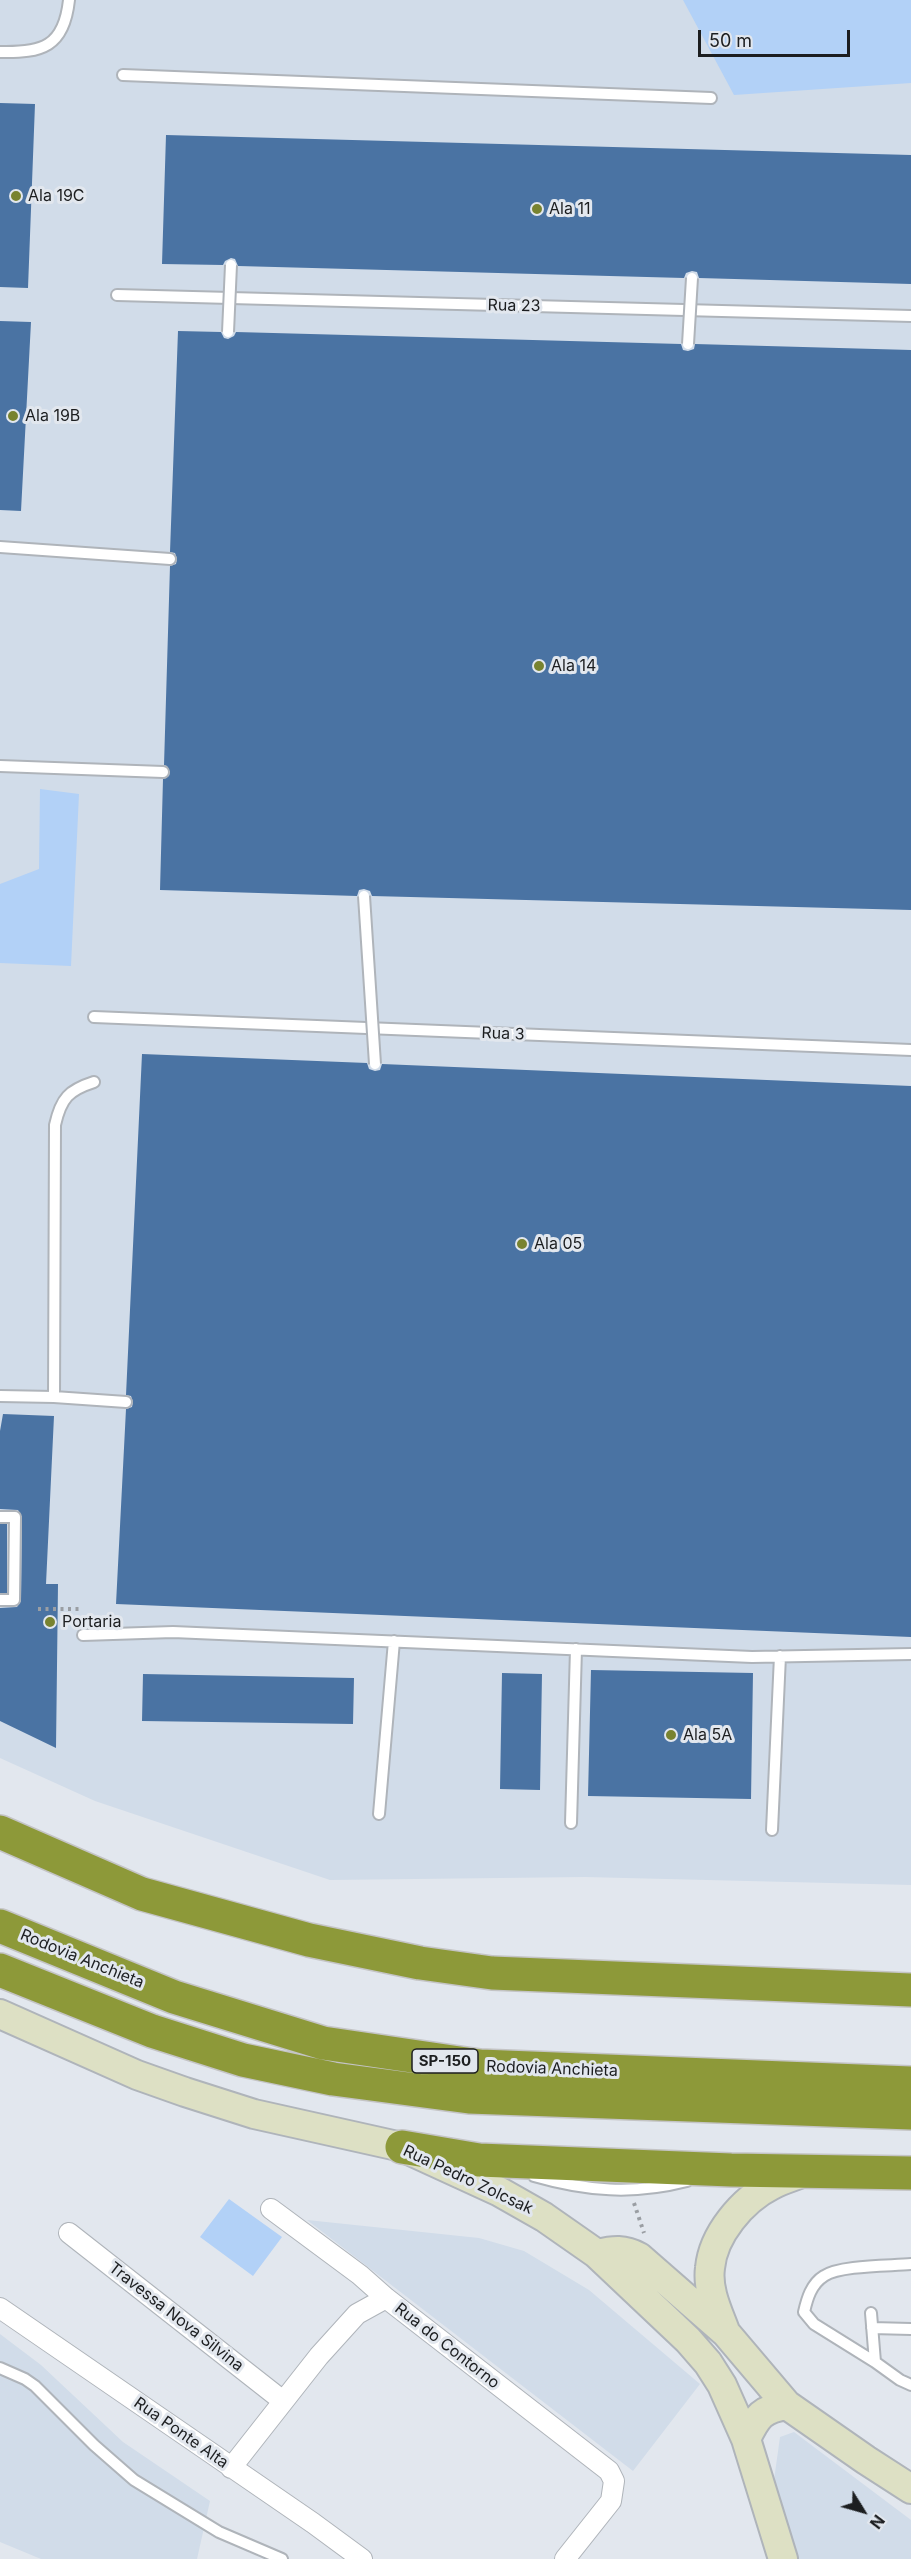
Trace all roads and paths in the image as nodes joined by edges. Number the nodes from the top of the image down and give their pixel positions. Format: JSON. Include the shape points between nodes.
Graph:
{"nodes":[{"id":1,"x":69,"y":0,"type":"edge"},
{"id":2,"x":0,"y":52,"type":"edge"},
{"id":3,"x":123,"y":75,"type":"dead end"},
{"id":4,"x":711,"y":98,"type":"dead end"},
{"id":5,"x":231,"y":265,"type":"dead end"},
{"id":6,"x":692,"y":278,"type":"dead end"},
{"id":7,"x":117,"y":295,"type":"dead end"},
{"id":8,"x":911,"y":316,"type":"edge"},
{"id":9,"x":228,"y":332,"type":"dead end"},
{"id":10,"x":688,"y":344,"type":"dead end"},
{"id":11,"x":0,"y":547,"type":"edge"},
{"id":12,"x":170,"y":559,"type":"dead end"},
{"id":13,"x":0,"y":766,"type":"edge"},
{"id":14,"x":163,"y":772,"type":"dead end"},
{"id":15,"x":364,"y":896,"type":"dead end"},
{"id":16,"x":94,"y":1017,"type":"dead end"},
{"id":17,"x":911,"y":1050,"type":"edge"},
{"id":18,"x":375,"y":1064,"type":"dead end"},
{"id":19,"x":94,"y":1082,"type":"dead end"},
{"id":20,"x":0,"y":1396,"type":"edge"},
{"id":21,"x":54,"y":1397,"type":"junction"},
{"id":22,"x":126,"y":1402,"type":"dead end"},
{"id":23,"x":0,"y":1517,"type":"edge"},
{"id":24,"x":0,"y":1600,"type":"edge"},
{"id":25,"x":38,"y":1609,"type":"dead end"},
{"id":26,"x":83,"y":1609,"type":"dead end"},
{"id":27,"x":83,"y":1635,"type":"dead end"},
{"id":28,"x":394,"y":1641,"type":"junction"},
{"id":29,"x":576,"y":1649,"type":"junction"},
{"id":30,"x":911,"y":1654,"type":"edge"},
{"id":31,"x":780,"y":1656,"type":"junction"},
{"id":32,"x":379,"y":1814,"type":"dead end"},
{"id":33,"x":571,"y":1823,"type":"dead end"},
{"id":34,"x":772,"y":1830,"type":"dead end"},
{"id":35,"x":0,"y":1832,"type":"edge"},
{"id":36,"x":0,"y":1926,"type":"edge"},
{"id":37,"x":0,"y":1970,"type":"edge"},
{"id":38,"x":911,"y":1990,"type":"edge"},
{"id":39,"x":0,"y":2014,"type":"edge"},
{"id":40,"x":911,"y":2083,"type":"edge"},
{"id":41,"x":911,"y":2113,"type":"edge"},
{"id":42,"x":402,"y":2147,"type":"junction"},
{"id":43,"x":810,"y":2170,"type":"junction"},
{"id":44,"x":911,"y":2173,"type":"edge"},
{"id":45,"x":271,"y":2209,"type":"dead end"},
{"id":46,"x":69,"y":2233,"type":"dead end"},
{"id":47,"x":597,"y":2254,"type":"junction"},
{"id":48,"x":911,"y":2264,"type":"edge"},
{"id":49,"x":386,"y":2298,"type":"junction"},
{"id":50,"x":0,"y":2308,"type":"edge"},
{"id":51,"x":871,"y":2313,"type":"dead end"},
{"id":52,"x":872,"y":2328,"type":"junction"},
{"id":53,"x":911,"y":2329,"type":"edge"},
{"id":54,"x":726,"y":2333,"type":"junction"},
{"id":55,"x":875,"y":2362,"type":"junction"},
{"id":56,"x":0,"y":2368,"type":"edge"},
{"id":57,"x":911,"y":2385,"type":"edge"},
{"id":58,"x":283,"y":2402,"type":"junction"},
{"id":59,"x":788,"y":2405,"type":"junction"},
{"id":60,"x":746,"y":2439,"type":"junction"},
{"id":61,"x":231,"y":2468,"type":"junction"},
{"id":62,"x":911,"y":2489,"type":"edge"},
{"id":63,"x":282,"y":2559,"type":"edge"},
{"id":64,"x":362,"y":2559,"type":"edge"},
{"id":65,"x":565,"y":2559,"type":"edge"},
{"id":66,"x":783,"y":2559,"type":"edge"}],
"edges":[{"from":1,"to":2,"type":"lane","via":[[67,17],[49,45],[25,52]]},
{"from":3,"to":4,"type":"lane"},
{"from":5,"to":9,"type":"lane","bridge":true},
{"from":6,"to":10,"type":"lane","bridge":true},
{"from":7,"to":8,"type":"lane","name":"Rua 23"},
{"from":11,"to":12,"type":"lane"},
{"from":13,"to":14,"type":"lane"},
{"from":15,"to":18,"type":"lane","bridge":true},
{"from":16,"to":17,"type":"lane","name":"Rua 3"},
{"from":19,"to":21,"type":"lane","via":[[76,1088],[63,1100],[55,1125]]},
{"from":20,"to":21,"type":"lane"},
{"from":21,"to":22,"type":"lane"},
{"from":23,"to":24,"type":"lane","via":[[15,1517],[14,1600]]},
{"from":25,"to":26,"type":"path"},
{"from":27,"to":28,"type":"lane","via":[[173,1632]]},
{"from":28,"to":29,"type":"lane"},
{"from":28,"to":32,"type":"lane"},
{"from":29,"to":31,"type":"lane"},
{"from":29,"to":33,"type":"lane"},
{"from":30,"to":31,"type":"lane"},
{"from":31,"to":34,"type":"lane"},
{"from":35,"to":38,"type":"highway","via":[[142,1894],[309,1940],[420,1963],[492,1973]]},
{"from":36,"to":40,"type":"highway","name":"Rodovia Anchieta","number":"SP-150","via":[[174,1997],[323,2043],[480,2066]]},
{"from":37,"to":41,"type":"highway","name":"Rodovia Anchieta","number":"SP-150","via":[[152,2031],[243,2060],[333,2079],[469,2097]]},
{"from":39,"to":42,"type":"main road","name":"Rua Pedro Zolcsak","via":[[185,2092],[254,2114]]},
{"from":42,"to":43,"type":"highway","via":[[479,2160]]},
{"from":42,"to":47,"type":"main road","name":"Rua Pedro Zolcsak","via":[[500,2192]]},
{"from":43,"to":44,"type":"highway"},
{"from":43,"to":54,"type":"main road","via":[[755,2195],[738,2212],[716,2246],[710,2269],[711,2287]]},
{"from":45,"to":49,"type":"street"},
{"from":46,"to":58,"type":"street","name":"Travessa Nova Silvina"},
{"from":47,"to":54,"type":"main road","via":[[626,2250],[639,2257]]},
{"from":47,"to":60,"type":"main road","name":"Rua Pedro Zolcsak","via":[[672,2323],[708,2363]]},
{"from":48,"to":55,"type":"lane","via":[[848,2269],[824,2276],[808,2293],[804,2312],[814,2324]]},
{"from":49,"to":58,"type":"street","name":"Rua do Contorno","via":[[357,2314]]},
{"from":49,"to":65,"type":"street","name":"Rua do Contorno","via":[[609,2472],[614,2481],[611,2501]]},
{"from":50,"to":61,"type":"street","name":"Rua Ponte Alta"},
{"from":51,"to":52,"type":"lane"},
{"from":52,"to":53,"type":"lane"},
{"from":52,"to":55,"type":"lane"},
{"from":54,"to":59,"type":"main road"},
{"from":55,"to":57,"type":"lane"},
{"from":56,"to":63,"type":"lane","via":[[35,2386],[134,2480],[219,2532]]},
{"from":58,"to":61,"type":"street","name":"Rua do Contorno"},
{"from":59,"to":60,"type":"main road","via":[[770,2408],[760,2415]]},
{"from":59,"to":62,"type":"main road"},
{"from":60,"to":66,"type":"main road","name":"Rua Pedro Zolcsak"},
{"from":61,"to":64,"type":"street","name":"Rua Ponte Alta"}]}
